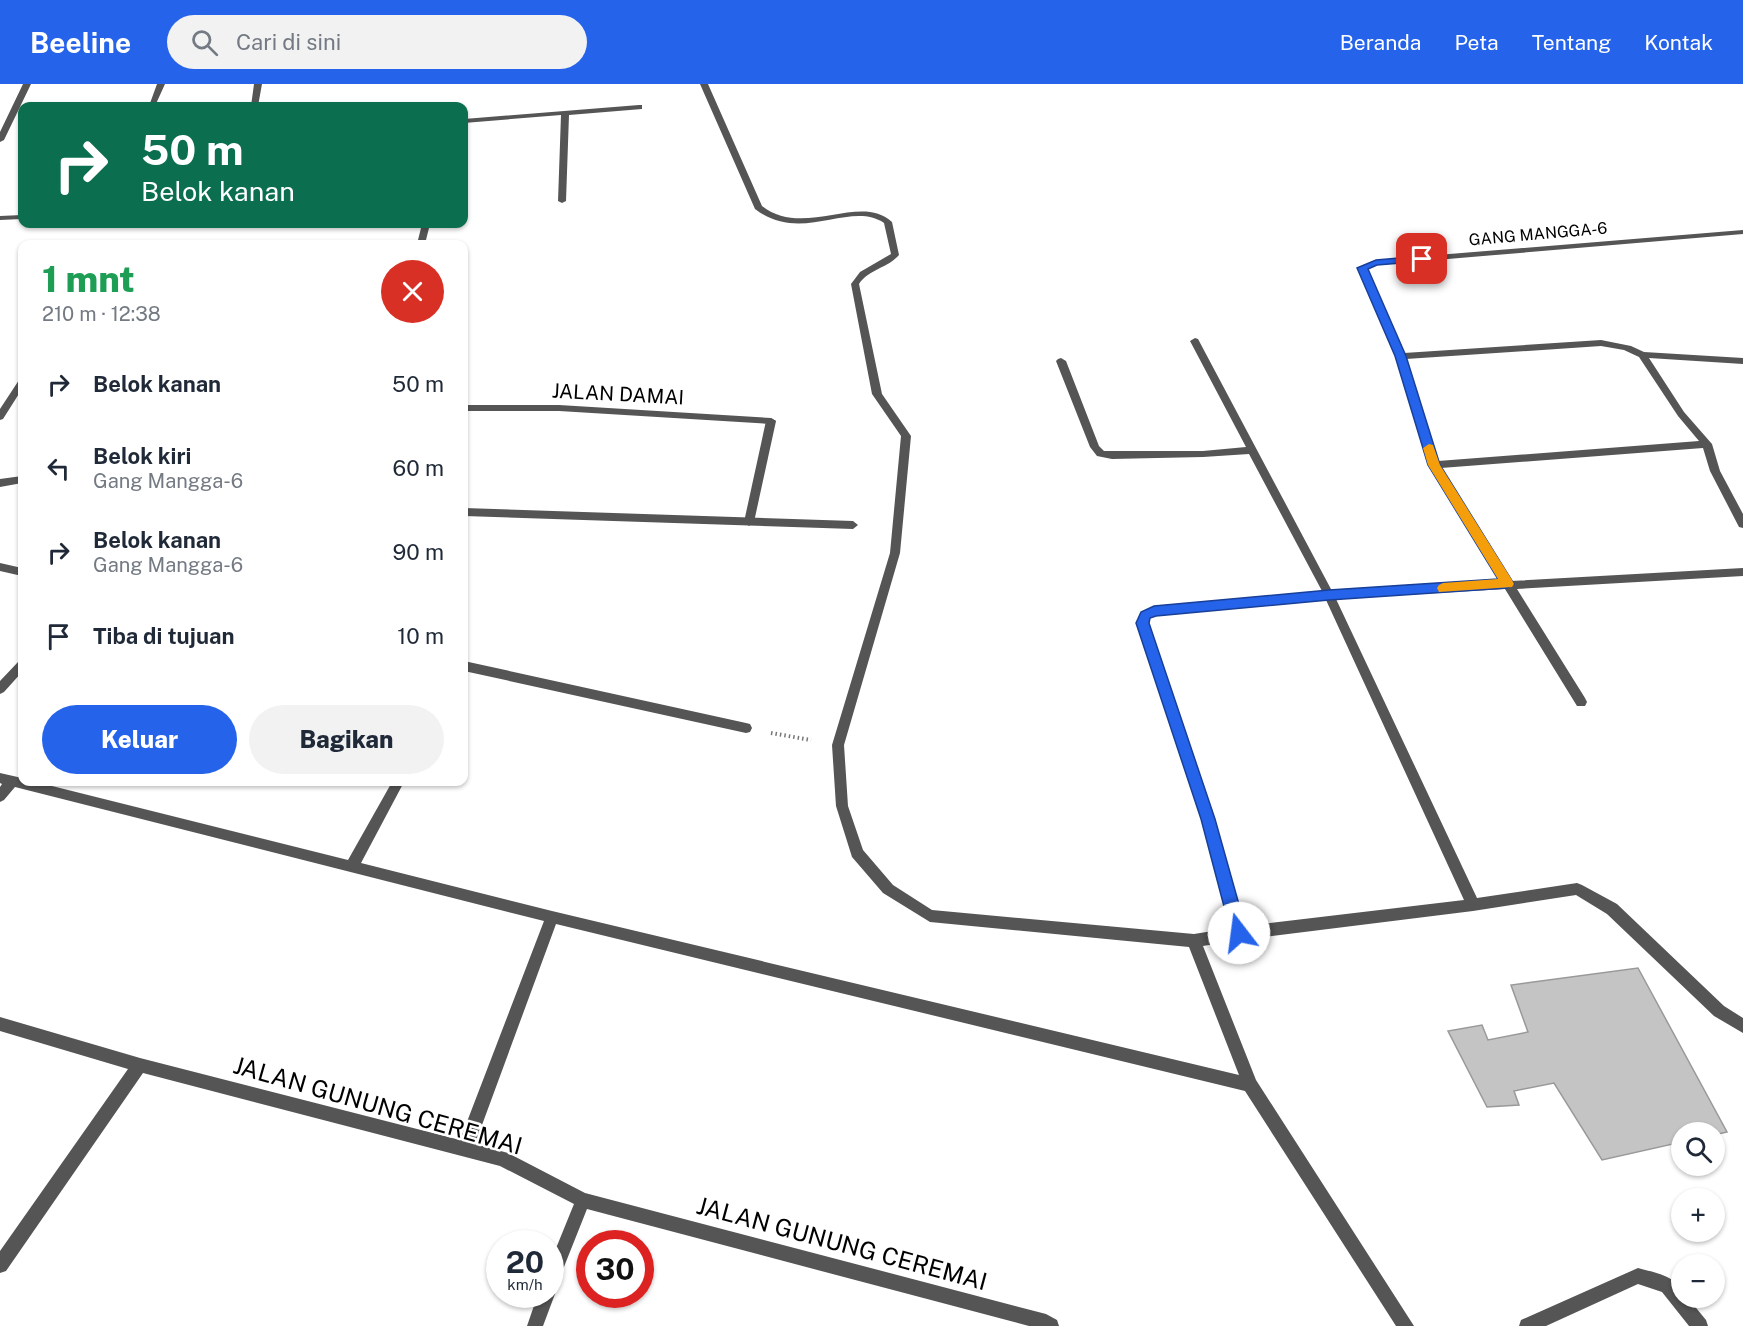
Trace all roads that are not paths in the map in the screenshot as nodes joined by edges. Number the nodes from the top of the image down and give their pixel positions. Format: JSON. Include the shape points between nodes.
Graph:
{"nodes":[{"id":1,"x":27,"y":84,"type":"edge"},
{"id":2,"x":161,"y":84,"type":"edge"},
{"id":3,"x":258,"y":84,"type":"edge"},
{"id":4,"x":704,"y":84,"type":"edge"},
{"id":5,"x":18,"y":102,"type":"edge"},
{"id":6,"x":154,"y":102,"type":"edge"},
{"id":7,"x":256,"y":102,"type":"edge"},
{"id":8,"x":18,"y":103,"type":"edge"},
{"id":9,"x":639,"y":106,"type":"dead end"},
{"id":10,"x":565,"y":113,"type":"junction"},
{"id":11,"x":468,"y":121,"type":"edge"},
{"id":12,"x":0,"y":140,"type":"edge"},
{"id":13,"x":562,"y":201,"type":"dead end"},
{"id":14,"x":0,"y":218,"type":"edge"},
{"id":15,"x":18,"y":218,"type":"edge"},
{"id":16,"x":1743,"y":232,"type":"edge"},
{"id":17,"x":1195,"y":341,"type":"dead end"},
{"id":18,"x":1642,"y":355,"type":"junction"},
{"id":19,"x":1401,"y":356,"type":"junction"},
{"id":20,"x":1061,"y":361,"type":"dead end"},
{"id":21,"x":1743,"y":361,"type":"edge"},
{"id":22,"x":18,"y":388,"type":"edge"},
{"id":23,"x":468,"y":408,"type":"edge"},
{"id":24,"x":0,"y":417,"type":"edge"},
{"id":25,"x":1707,"y":444,"type":"junction"},
{"id":26,"x":1253,"y":450,"type":"junction"},
{"id":27,"x":1434,"y":465,"type":"junction"},
{"id":28,"x":18,"y":481,"type":"edge"},
{"id":29,"x":0,"y":483,"type":"edge"},
{"id":30,"x":468,"y":512,"type":"edge"},
{"id":31,"x":749,"y":522,"type":"junction"},
{"id":32,"x":1743,"y":524,"type":"edge"},
{"id":33,"x":853,"y":525,"type":"dead end"},
{"id":34,"x":0,"y":567,"type":"edge"},
{"id":35,"x":18,"y":571,"type":"edge"},
{"id":36,"x":1743,"y":572,"type":"edge"},
{"id":37,"x":1507,"y":584,"type":"junction"},
{"id":38,"x":1329,"y":595,"type":"junction"},
{"id":39,"x":468,"y":667,"type":"edge"},
{"id":40,"x":18,"y":669,"type":"edge"},
{"id":41,"x":0,"y":689,"type":"edge"},
{"id":42,"x":1581,"y":702,"type":"dead end"},
{"id":43,"x":746,"y":728,"type":"road end"},
{"id":44,"x":6,"y":779,"type":"edge"},
{"id":45,"x":34,"y":786,"type":"edge"},
{"id":46,"x":396,"y":786,"type":"edge"},
{"id":47,"x":0,"y":796,"type":"edge"},
{"id":48,"x":352,"y":866,"type":"junction"},
{"id":49,"x":1473,"y":905,"type":"junction"},
{"id":50,"x":552,"y":917,"type":"junction"},
{"id":51,"x":1239,"y":933,"type":"junction"},
{"id":52,"x":1194,"y":941,"type":"junction"},
{"id":53,"x":0,"y":1024,"type":"edge"},
{"id":54,"x":1743,"y":1026,"type":"edge"},
{"id":55,"x":140,"y":1065,"type":"junction"},
{"id":56,"x":1250,"y":1085,"type":"junction"},
{"id":57,"x":465,"y":1149,"type":"junction"},
{"id":58,"x":583,"y":1200,"type":"junction"},
{"id":59,"x":564,"y":1249,"type":"edge"},
{"id":60,"x":0,"y":1265,"type":"edge"},
{"id":61,"x":542,"y":1308,"type":"edge"},
{"id":62,"x":535,"y":1326,"type":"edge"},
{"id":63,"x":1051,"y":1326,"type":"edge"},
{"id":64,"x":1406,"y":1326,"type":"edge"},
{"id":65,"x":1527,"y":1326,"type":"edge"},
{"id":66,"x":1700,"y":1326,"type":"edge"}],
"edges":[{"from":1,"to":5,"type":"street"},
{"from":2,"to":6,"type":"street"},
{"from":3,"to":7,"type":"street"},
{"from":4,"to":52,"type":"street","via":[[765,215],[790,222],[873,214],[888,222],[894,244],[895,255],[888,263],[869,270],[855,284],[877,394],[906,436],[895,553],[838,745],[842,806],[858,853],[888,889],[930,916]]},
{"from":8,"to":12,"type":"street"},
{"from":9,"to":10,"type":"street"},
{"from":10,"to":11,"type":"street"},
{"from":10,"to":13,"type":"street"},
{"from":14,"to":15,"type":"street"},
{"from":16,"to":19,"type":"street","name":"GANG MANGGA-6","via":[[1367,264],[1362,268]]},
{"from":17,"to":26,"type":"street"},
{"from":18,"to":19,"type":"street","via":[[1622,345],[1601,343]]},
{"from":18,"to":21,"type":"street"},
{"from":18,"to":25,"type":"street","via":[[1681,414]]},
{"from":19,"to":27,"type":"street","name":"GANG MANGGA-6"},
{"from":20,"to":26,"type":"street","via":[[1101,454]]},
{"from":22,"to":24,"type":"street"},
{"from":23,"to":31,"type":"street","name":"JALAN DAMAI","via":[[559,408],[771,421]]},
{"from":25,"to":27,"type":"street"},
{"from":25,"to":32,"type":"street","via":[[1715,471]]},
{"from":26,"to":38,"type":"street"},
{"from":27,"to":37,"type":"street","name":"GANG MANGGA-6"},
{"from":28,"to":29,"type":"street"},
{"from":30,"to":31,"type":"street"},
{"from":31,"to":33,"type":"street"},
{"from":34,"to":35,"type":"street"},
{"from":36,"to":37,"type":"street"},
{"from":37,"to":38,"type":"street"},
{"from":37,"to":42,"type":"street","name":"GANG MANGGA-6"},
{"from":38,"to":49,"type":"street"},
{"from":38,"to":51,"type":"street","via":[[1154,611],[1145,615],[1142,623],[1208,819]]},
{"from":39,"to":43,"type":"street"},
{"from":40,"to":41,"type":"street"},
{"from":44,"to":47,"type":"street"},
{"from":45,"to":48,"type":"street"},
{"from":46,"to":48,"type":"street"},
{"from":48,"to":50,"type":"street"},
{"from":49,"to":51,"type":"street"},
{"from":49,"to":54,"type":"street","via":[[1577,889],[1612,909],[1719,1011]]},
{"from":50,"to":56,"type":"street"},
{"from":50,"to":57,"type":"street"},
{"from":51,"to":52,"type":"street"},
{"from":52,"to":56,"type":"street"},
{"from":53,"to":55,"type":"street","name":"JALAN GUNUNG CEREMAI"},
{"from":55,"to":57,"type":"street","name":"JALAN GUNUNG CEREMAI"},
{"from":55,"to":60,"type":"street"},
{"from":56,"to":64,"type":"street"},
{"from":57,"to":58,"type":"street","name":"JALAN GUNUNG CEREMAI","via":[[502,1160]]},
{"from":58,"to":59,"type":"street"},
{"from":58,"to":63,"type":"street","name":"JALAN GUNUNG CEREMAI"},
{"from":61,"to":62,"type":"street"},
{"from":65,"to":66,"type":"street","via":[[1638,1276],[1667,1285]]}]}
